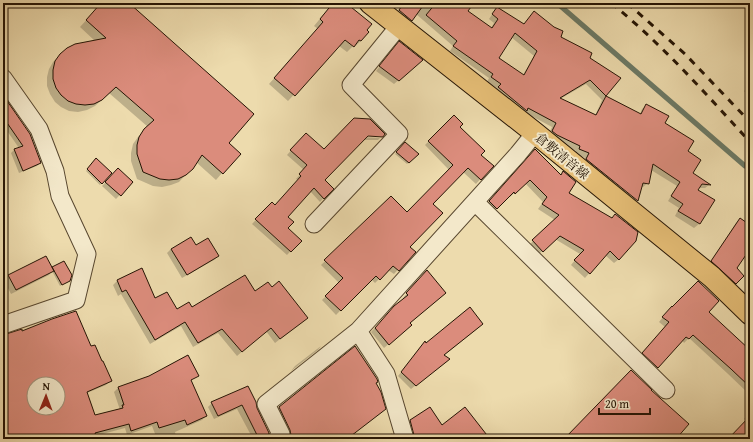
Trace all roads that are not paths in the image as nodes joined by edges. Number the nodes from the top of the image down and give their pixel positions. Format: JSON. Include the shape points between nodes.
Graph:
{"nodes":[{"id":1,"x":370,"y":3,"type":"edge"},
{"id":2,"x":400,"y":26,"type":"junction"},
{"id":3,"x":3,"y":78,"type":"edge"},
{"id":4,"x":535,"y":133,"type":"junction"},
{"id":5,"x":475,"y":202,"type":"junction"},
{"id":6,"x":314,"y":224,"type":"dead end"},
{"id":7,"x":750,"y":314,"type":"edge"},
{"id":8,"x":3,"y":325,"type":"edge"},
{"id":9,"x":358,"y":331,"type":"junction"},
{"id":10,"x":666,"y":390,"type":"dead end"},
{"id":11,"x":277,"y":439,"type":"edge"},
{"id":12,"x":405,"y":439,"type":"edge"}],
"edges":[{"from":1,"to":2,"type":"main road","name":"倉敷清音線"},
{"from":2,"to":4,"type":"main road","name":"倉敷清音線"},
{"from":2,"to":6,"type":"street","via":[[351,85],[398,134]]},
{"from":3,"to":8,"type":"street","via":[[39,129],[55,171],[60,196],[87,254],[76,300]]},
{"from":4,"to":5,"type":"street"},
{"from":4,"to":7,"type":"main road","name":"倉敷清音線","via":[[712,277]]},
{"from":5,"to":9,"type":"street"},
{"from":5,"to":10,"type":"street"},
{"from":9,"to":11,"type":"street","via":[[266,404],[281,434]]},
{"from":9,"to":12,"type":"street","via":[[386,374]]}]}
